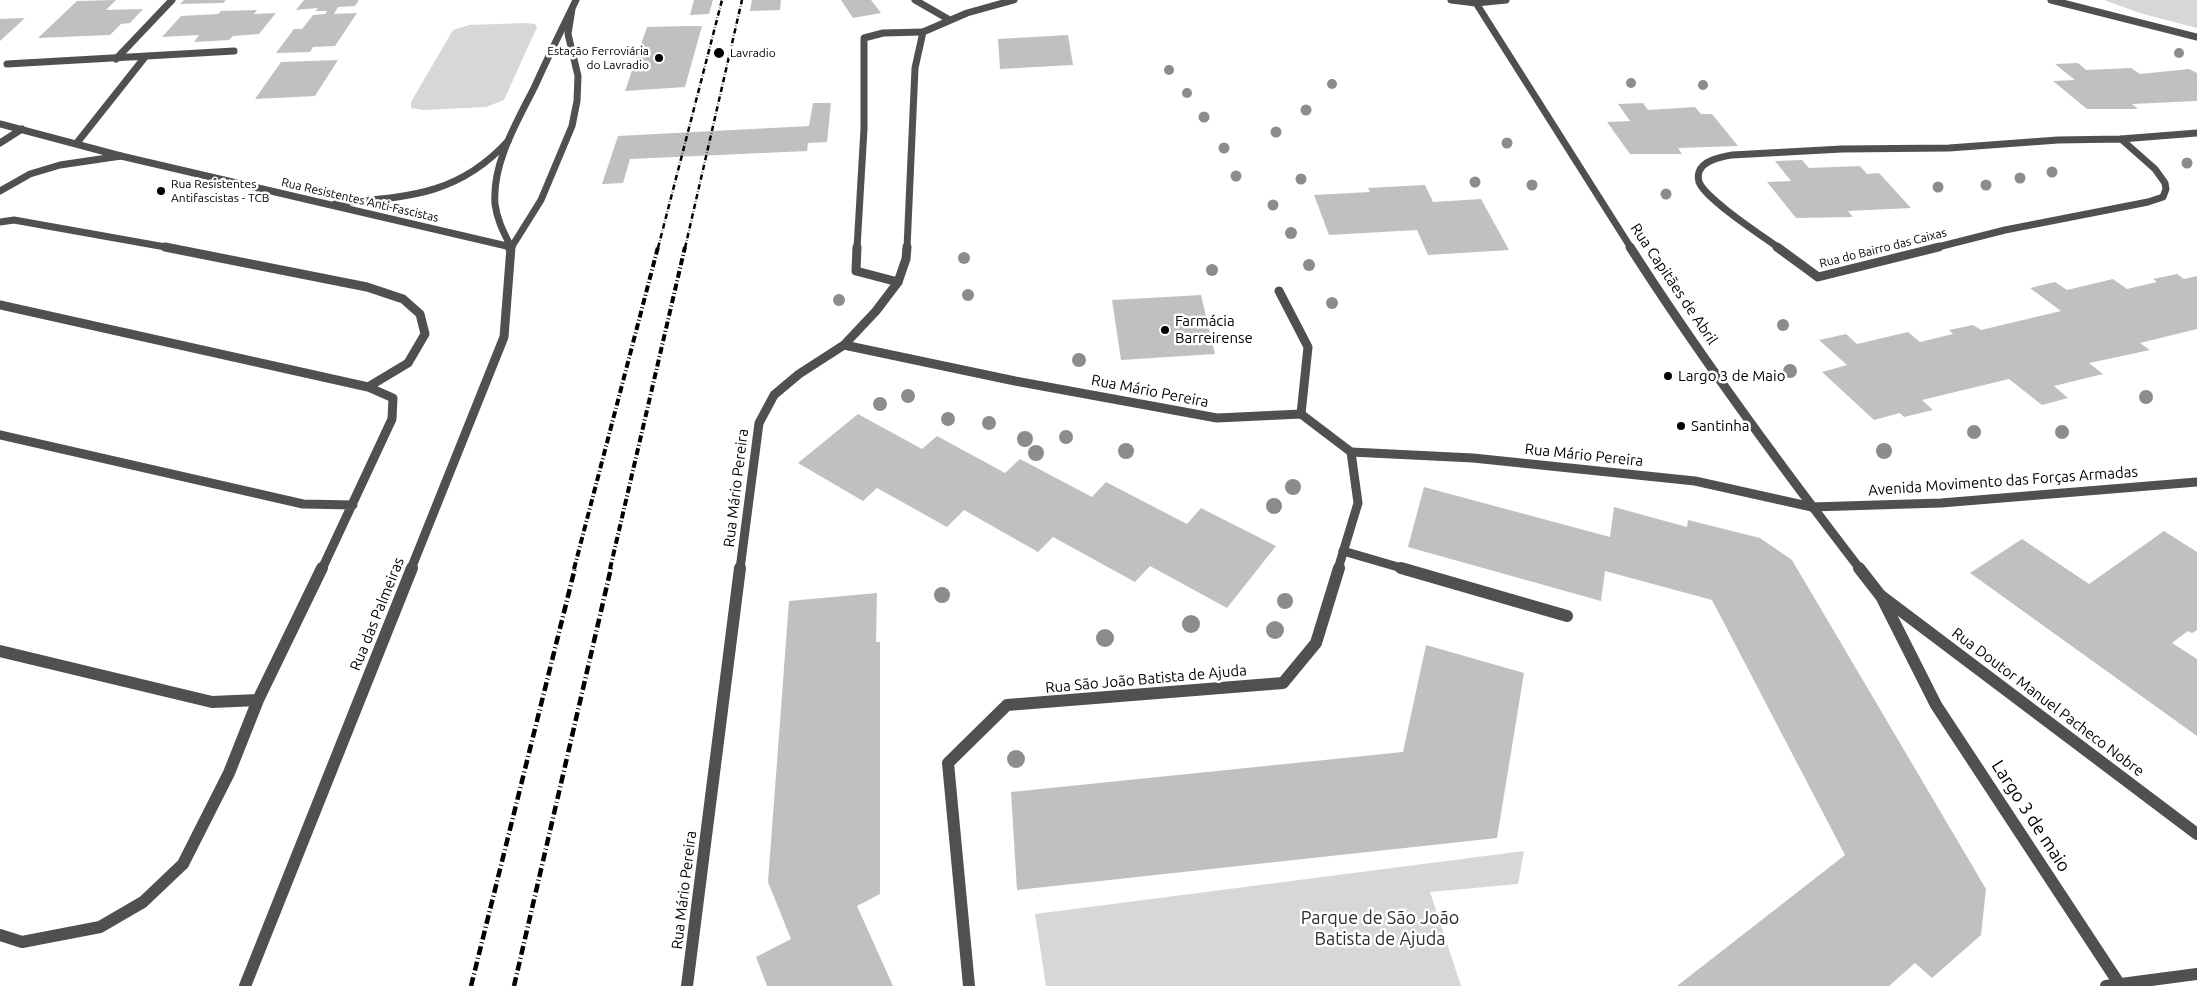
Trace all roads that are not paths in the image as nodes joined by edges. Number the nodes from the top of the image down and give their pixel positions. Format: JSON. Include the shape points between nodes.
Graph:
{"nodes":[{"id":1,"x":172,"y":0,"type":"edge"},
{"id":2,"x":576,"y":0,"type":"edge"},
{"id":3,"x":915,"y":0,"type":"edge"},
{"id":4,"x":1014,"y":0,"type":"edge"},
{"id":5,"x":1452,"y":0,"type":"edge"},
{"id":6,"x":1506,"y":0,"type":"edge"},
{"id":7,"x":2051,"y":0,"type":"edge"},
{"id":8,"x":1476,"y":3,"type":"junction"},
{"id":9,"x":572,"y":9,"type":"junction"},
{"id":10,"x":948,"y":19,"type":"junction"},
{"id":11,"x":923,"y":32,"type":"junction"},
{"id":12,"x":2197,"y":37,"type":"edge"},
{"id":13,"x":234,"y":51,"type":"dead end"},
{"id":14,"x":145,"y":57,"type":"junction"},
{"id":15,"x":116,"y":59,"type":"junction"},
{"id":16,"x":7,"y":64,"type":"dead end"},
{"id":17,"x":0,"y":124,"type":"edge"},
{"id":18,"x":22,"y":129,"type":"junction"},
{"id":19,"x":2197,"y":133,"type":"edge"},
{"id":20,"x":2121,"y":139,"type":"junction"},
{"id":21,"x":508,"y":141,"type":"junction"},
{"id":22,"x":0,"y":143,"type":"edge"},
{"id":23,"x":76,"y":144,"type":"junction"},
{"id":24,"x":121,"y":156,"type":"junction"},
{"id":25,"x":0,"y":191,"type":"edge"},
{"id":26,"x":328,"y":204,"type":"junction"},
{"id":27,"x":0,"y":222,"type":"edge"},
{"id":28,"x":511,"y":247,"type":"junction"},
{"id":29,"x":898,"y":282,"type":"junction"},
{"id":30,"x":1278,"y":291,"type":"dead end"},
{"id":31,"x":0,"y":305,"type":"edge"},
{"id":32,"x":844,"y":345,"type":"junction"},
{"id":33,"x":368,"y":387,"type":"junction"},
{"id":34,"x":1301,"y":414,"type":"junction"},
{"id":35,"x":0,"y":435,"type":"edge"},
{"id":36,"x":1351,"y":452,"type":"junction"},
{"id":37,"x":2197,"y":482,"type":"edge"},
{"id":38,"x":353,"y":505,"type":"junction"},
{"id":39,"x":1812,"y":508,"type":"junction"},
{"id":40,"x":1343,"y":551,"type":"junction"},
{"id":41,"x":1880,"y":595,"type":"junction"},
{"id":42,"x":1567,"y":616,"type":"dead end"},
{"id":43,"x":0,"y":651,"type":"edge"},
{"id":44,"x":258,"y":700,"type":"junction"},
{"id":45,"x":2197,"y":834,"type":"edge"},
{"id":46,"x":0,"y":935,"type":"edge"},
{"id":47,"x":2197,"y":974,"type":"edge"},
{"id":48,"x":245,"y":986,"type":"edge"},
{"id":49,"x":687,"y":986,"type":"edge"},
{"id":50,"x":968,"y":986,"type":"edge"},
{"id":51,"x":2115,"y":986,"type":"edge"}],
"edges":[{"from":1,"to":15,"type":"street"},
{"from":2,"to":9,"type":"street"},
{"from":3,"to":10,"type":"street"},
{"from":4,"to":10,"type":"street","via":[[981,6]]},
{"from":5,"to":8,"type":"street"},
{"from":6,"to":8,"type":"street"},
{"from":7,"to":12,"type":"street"},
{"from":8,"to":39,"type":"street","name":"Rua Capitães de Abril","via":[[1640,262]]},
{"from":9,"to":21,"type":"street"},
{"from":9,"to":28,"type":"street","via":[[568,34],[578,76],[578,101],[572,126],[542,200]]},
{"from":10,"to":11,"type":"street"},
{"from":11,"to":29,"type":"street","via":[[915,68],[906,259]]},
{"from":11,"to":29,"type":"street","via":[[883,33],[864,38],[864,129],[856,271]]},
{"from":13,"to":14,"type":"street"},
{"from":14,"to":15,"type":"street"},
{"from":14,"to":23,"type":"street"},
{"from":15,"to":16,"type":"street"},
{"from":17,"to":18,"type":"street","name":"Rua Resistentes Anti-Fascistas"},
{"from":18,"to":22,"type":"street"},
{"from":18,"to":23,"type":"street","name":"Rua Resistentes Anti-Fascistas"},
{"from":19,"to":20,"type":"street","name":"Rua do Bairro das Caixas"},
{"from":20,"to":20,"type":"street","name":"Rua do Bairro das Caixas","via":[[1732,155],[1703,165],[1698,173],[1699,183],[1716,201],[1818,277],[2004,230],[2148,202],[2163,196],[2166,189],[2164,180]]},
{"from":21,"to":26,"type":"street","via":[[488,163],[439,188],[396,198]]},
{"from":21,"to":28,"type":"street","via":[[495,196],[496,214]]},
{"from":23,"to":24,"type":"street","name":"Rua Resistentes Anti-Fascistas"},
{"from":24,"to":25,"type":"street","via":[[60,165],[30,174]]},
{"from":24,"to":26,"type":"street","name":"Rua Resistentes Anti-Fascistas"},
{"from":26,"to":28,"type":"street","name":"Rua Resistentes Anti-Fascistas"},
{"from":27,"to":33,"type":"street","via":[[14,220],[122,238],[367,287],[404,299],[420,314],[425,334],[408,363]]},
{"from":28,"to":48,"type":"street","name":"Rua das Palmeiras","via":[[504,337]]},
{"from":29,"to":32,"type":"street"},
{"from":30,"to":34,"type":"street","via":[[1308,347]]},
{"from":31,"to":33,"type":"street"},
{"from":32,"to":34,"type":"street","name":"Rua Mário Pereira","via":[[1217,418]]},
{"from":32,"to":49,"type":"street","name":"Rua Mário Pereira","via":[[799,374],[774,395],[759,423]]},
{"from":33,"to":38,"type":"street","via":[[393,398],[392,419]]},
{"from":34,"to":36,"type":"street"},
{"from":35,"to":38,"type":"street","via":[[303,504]]},
{"from":36,"to":39,"type":"street","name":"Rua Mário Pereira","via":[[1473,458],[1695,481]]},
{"from":36,"to":40,"type":"street","name":"Rua São João Batista de Ajuda","via":[[1358,503]]},
{"from":37,"to":39,"type":"street","name":"Avenida Movimento das Forças Armadas","via":[[1941,503]]},
{"from":38,"to":44,"type":"street"},
{"from":39,"to":41,"type":"street","name":"Rua Capitães de Abril"},
{"from":40,"to":42,"type":"street"},
{"from":40,"to":50,"type":"street","name":"Rua São João Batista de Ajuda","via":[[1316,643],[1284,683],[1007,705],[948,763]]},
{"from":41,"to":45,"type":"street","name":"Rua Doutor Manuel Pacheco Nobre"},
{"from":41,"to":51,"type":"street","name":"Largo 3 de maio","via":[[1936,706]]},
{"from":43,"to":44,"type":"street","via":[[212,702]]},
{"from":44,"to":46,"type":"street","via":[[229,772],[183,864],[143,902],[100,927],[22,942]]},
{"from":47,"to":51,"type":"street","name":"Largo 3 de maio"}]}
